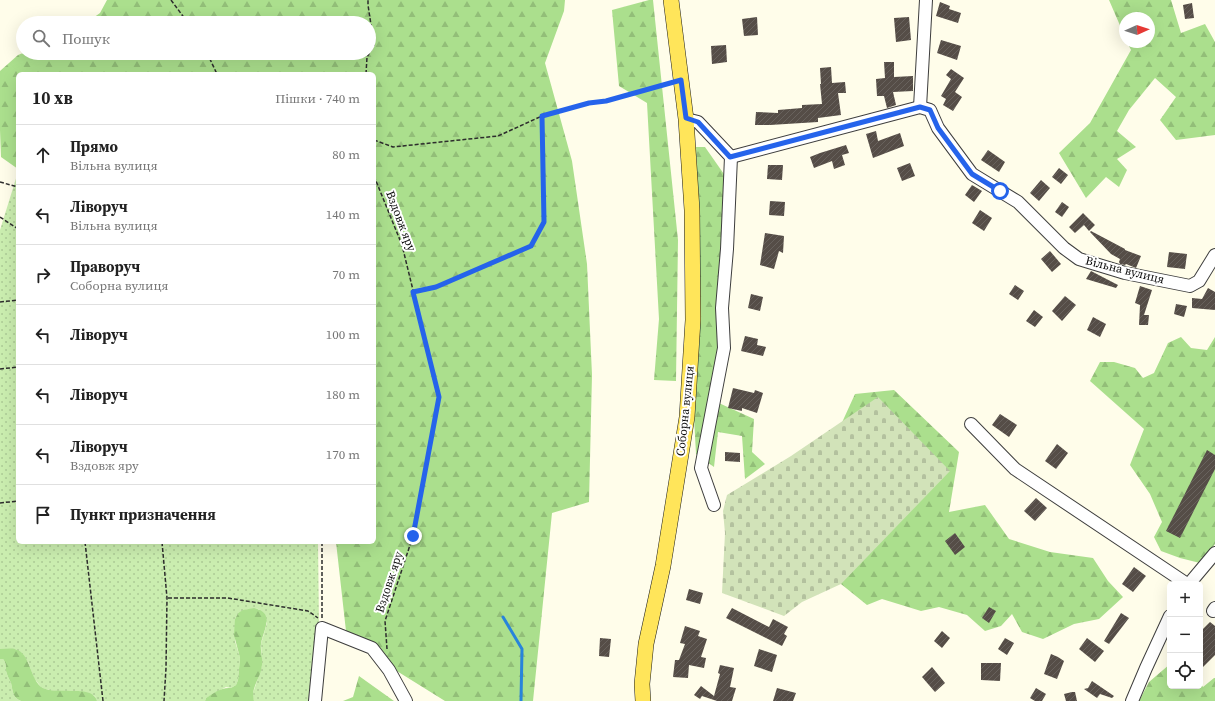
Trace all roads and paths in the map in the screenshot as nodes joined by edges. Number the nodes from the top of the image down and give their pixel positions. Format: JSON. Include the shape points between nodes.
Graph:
{"nodes":[{"id":1,"x":172,"y":0,"type":"edge"},
{"id":2,"x":368,"y":0,"type":"edge"},
{"id":3,"x":671,"y":0,"type":"edge"},
{"id":4,"x":926,"y":0,"type":"edge"},
{"id":5,"x":183,"y":16,"type":"edge"},
{"id":6,"x":370,"y":16,"type":"edge"},
{"id":7,"x":210,"y":60,"type":"edge"},
{"id":8,"x":367,"y":60,"type":"edge"},
{"id":9,"x":216,"y":72,"type":"edge"},
{"id":10,"x":366,"y":72,"type":"edge"},
{"id":11,"x":681,"y":80,"type":"junction"},
{"id":12,"x":920,"y":107,"type":"junction"},
{"id":13,"x":542,"y":116,"type":"junction"},
{"id":14,"x":686,"y":118,"type":"junction"},
{"id":15,"x":376,"y":141,"type":"edge"},
{"id":16,"x":730,"y":157,"type":"junction"},
{"id":17,"x":376,"y":181,"type":"edge"},
{"id":18,"x":0,"y":182,"type":"edge"},
{"id":19,"x":16,"y":186,"type":"edge"},
{"id":20,"x":0,"y":217,"type":"edge"},
{"id":21,"x":16,"y":228,"type":"edge"},
{"id":22,"x":1215,"y":255,"type":"edge"},
{"id":23,"x":413,"y":292,"type":"junction"},
{"id":24,"x":16,"y":300,"type":"edge"},
{"id":25,"x":0,"y":302,"type":"edge"},
{"id":26,"x":16,"y":367,"type":"edge"},
{"id":27,"x":0,"y":369,"type":"edge"},
{"id":28,"x":971,"y":424,"type":"dead end"},
{"id":29,"x":16,"y":501,"type":"edge"},
{"id":30,"x":0,"y":503,"type":"edge"},
{"id":31,"x":714,"y":505,"type":"dead end"},
{"id":32,"x":85,"y":544,"type":"edge"},
{"id":33,"x":162,"y":544,"type":"edge"},
{"id":34,"x":322,"y":544,"type":"edge"},
{"id":35,"x":1215,"y":553,"type":"edge"},
{"id":36,"x":1183,"y":581,"type":"edge"},
{"id":37,"x":1191,"y":581,"type":"edge"},
{"id":38,"x":167,"y":598,"type":"junction"},
{"id":39,"x":1170,"y":617,"type":"edge"},
{"id":40,"x":387,"y":649,"type":"dead end"},
{"id":41,"x":406,"y":700,"type":"edge"},
{"id":42,"x":102,"y":701,"type":"edge"},
{"id":43,"x":164,"y":701,"type":"edge"},
{"id":44,"x":315,"y":701,"type":"edge"},
{"id":45,"x":643,"y":701,"type":"edge"},
{"id":46,"x":1132,"y":701,"type":"edge"}],
"edges":[{"from":1,"to":5,"type":"path"},
{"from":2,"to":6,"type":"path"},
{"from":3,"to":11,"type":"main road","name":"Соборна вулиця"},
{"from":4,"to":12,"type":"street"},
{"from":7,"to":9,"type":"path"},
{"from":8,"to":10,"type":"path"},
{"from":11,"to":13,"type":"path"},
{"from":11,"to":14,"type":"main road","name":"Соборна вулиця"},
{"from":12,"to":16,"type":"street"},
{"from":12,"to":22,"type":"street","name":"Вільна вулиця","via":[[930,110],[938,128],[972,174],[1018,202],[1064,248],[1079,259],[1125,273],[1190,286],[1199,281]]},
{"from":13,"to":15,"type":"path","via":[[498,136],[394,147]]},
{"from":13,"to":23,"type":"path","via":[[544,222],[531,246],[436,287]]},
{"from":14,"to":16,"type":"street","via":[[698,122]]},
{"from":14,"to":45,"type":"main road","name":"Соборна вулиця","via":[[692,210],[693,320],[687,417],[663,566],[646,644]]},
{"from":16,"to":31,"type":"street","name":"Соборна вулиця","via":[[722,308],[724,348],[701,468]]},
{"from":17,"to":23,"type":"path","name":"Вздовж яру","via":[[402,245]]},
{"from":18,"to":19,"type":"path"},
{"from":20,"to":21,"type":"path"},
{"from":23,"to":40,"type":"path","name":"Вздовж яру","via":[[439,397],[413,536],[385,621]]},
{"from":24,"to":25,"type":"path"},
{"from":26,"to":27,"type":"path"},
{"from":28,"to":36,"type":"street","via":[[1015,469]]},
{"from":29,"to":30,"type":"path"},
{"from":32,"to":42,"type":"path"},
{"from":33,"to":38,"type":"path"},
{"from":34,"to":38,"type":"path","via":[[322,620],[308,611],[228,598]]},
{"from":35,"to":37,"type":"street"},
{"from":38,"to":43,"type":"path"},
{"from":39,"to":46,"type":"street"},
{"from":41,"to":44,"type":"street","via":[[389,670],[372,648],[322,628]]}]}
